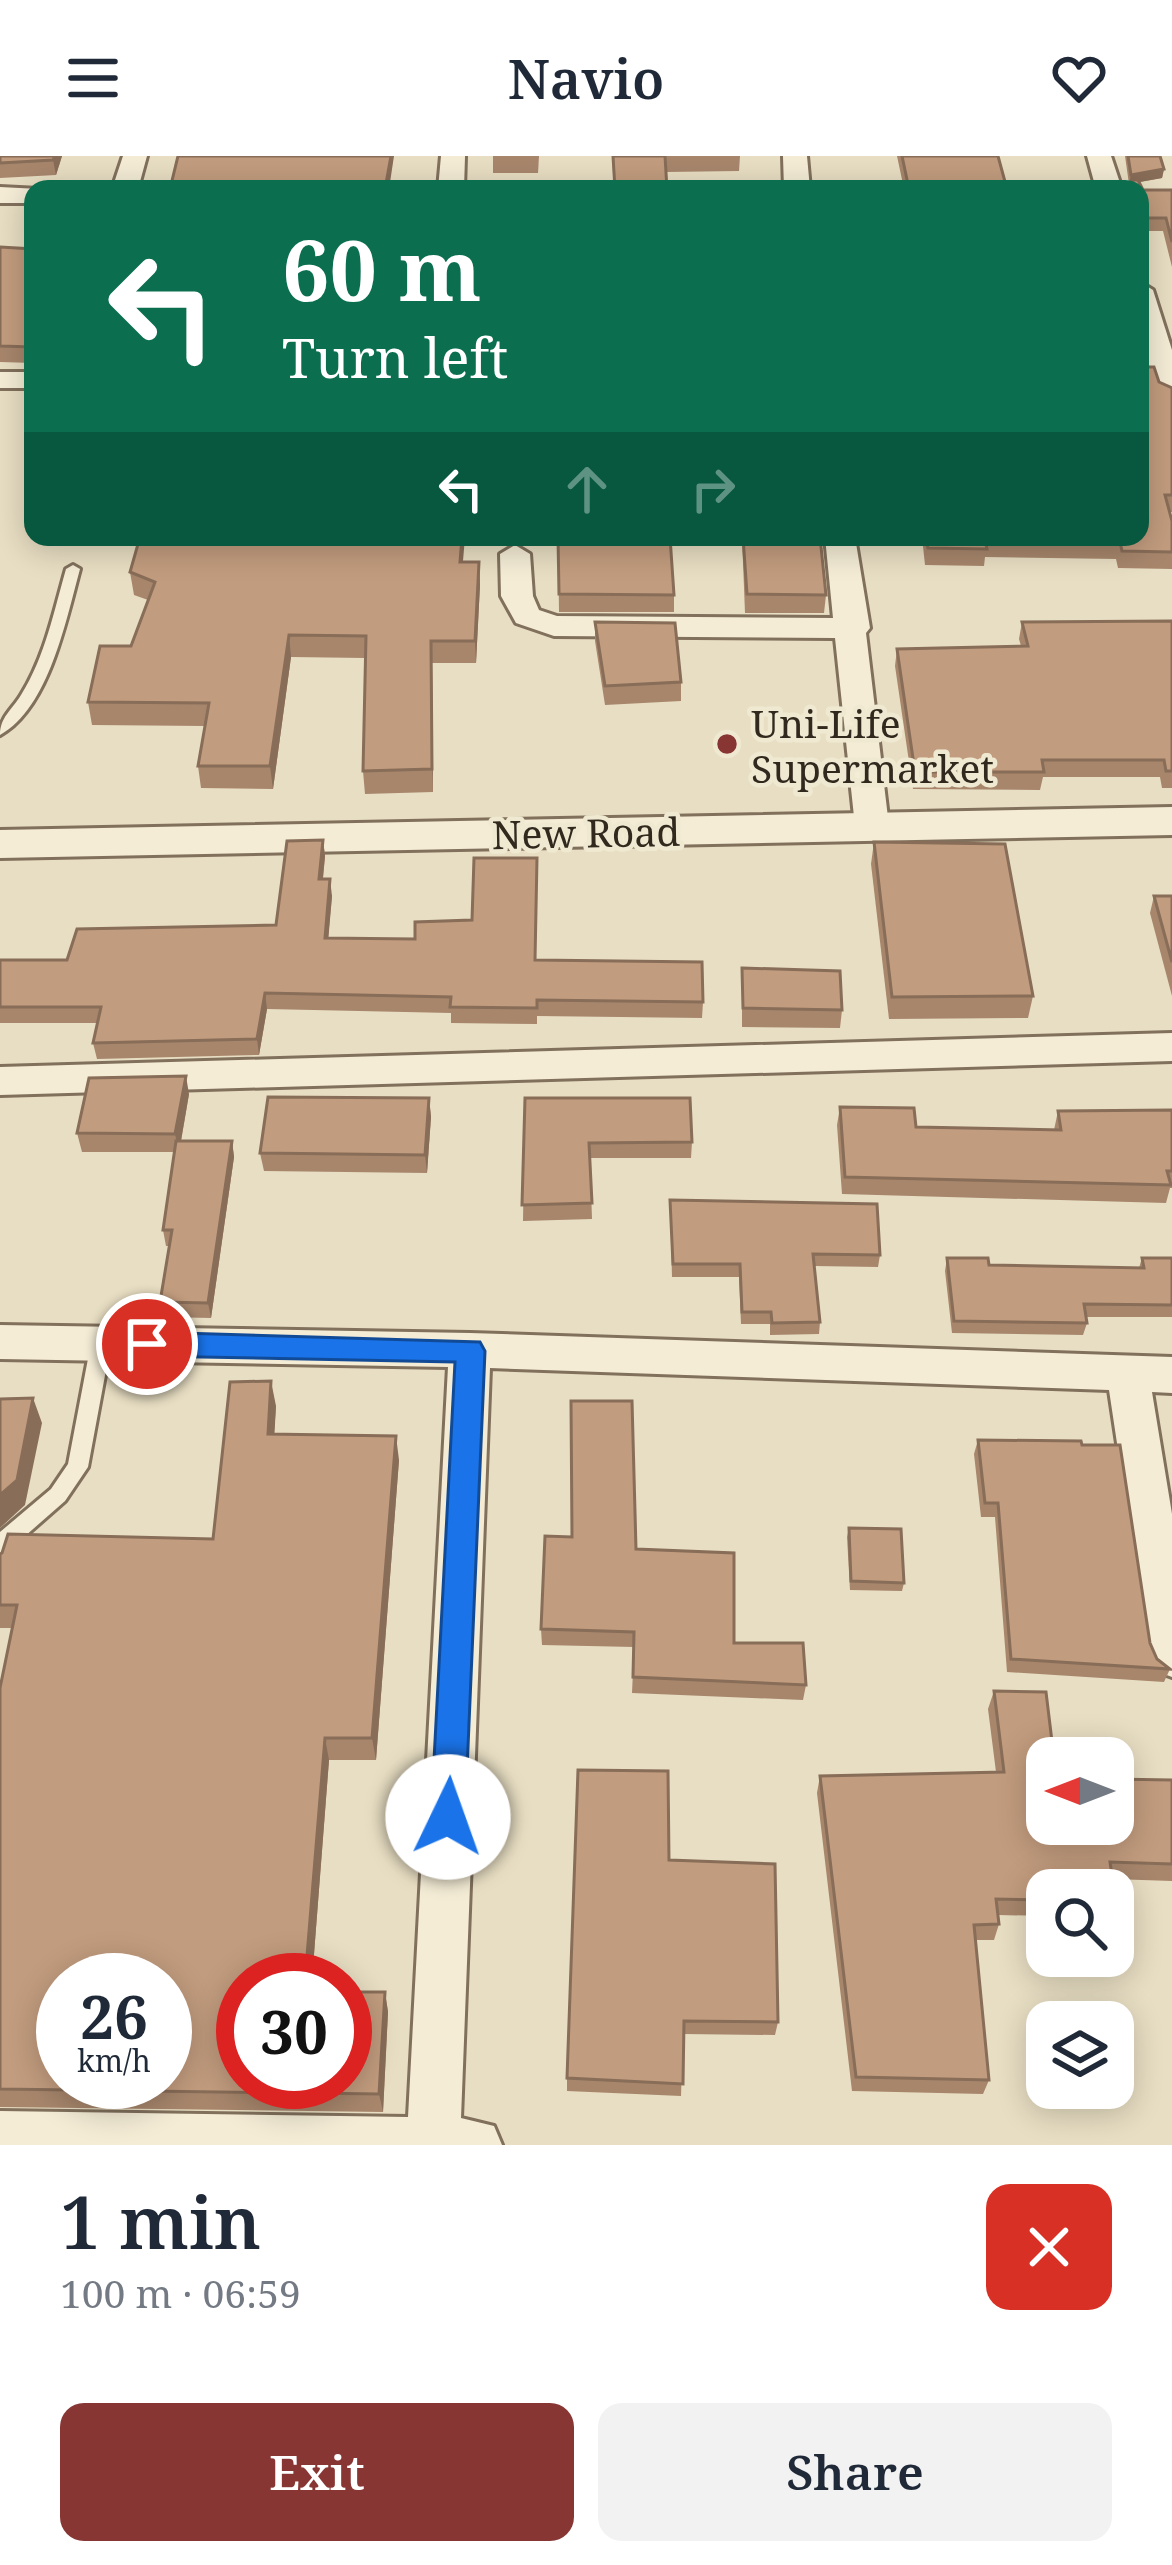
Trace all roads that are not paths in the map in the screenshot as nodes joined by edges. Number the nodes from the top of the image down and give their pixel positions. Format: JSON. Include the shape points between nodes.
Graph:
{"nodes":[{"id":1,"x":1149,"y":320,"type":"edge"},
{"id":2,"x":1172,"y":395,"type":"edge"},
{"id":3,"x":842,"y":546,"type":"edge"},
{"id":4,"x":515,"y":554,"type":"dead end"},
{"id":5,"x":73,"y":569,"type":"dead end"},
{"id":6,"x":854,"y":628,"type":"junction"},
{"id":7,"x":0,"y":730,"type":"edge"},
{"id":8,"x":1172,"y":821,"type":"edge"},
{"id":9,"x":872,"y":826,"type":"junction"},
{"id":10,"x":0,"y":844,"type":"edge"},
{"id":11,"x":1172,"y":1047,"type":"edge"},
{"id":12,"x":0,"y":1081,"type":"edge"},
{"id":13,"x":0,"y":1342,"type":"edge"},
{"id":14,"x":101,"y":1342,"type":"junction"},
{"id":15,"x":470,"y":1351,"type":"junction"},
{"id":16,"x":1128,"y":1374,"type":"junction"},
{"id":17,"x":1172,"y":1375,"type":"edge"},
{"id":18,"x":0,"y":1570,"type":"edge"},
{"id":19,"x":1172,"y":1656,"type":"edge"},
{"id":20,"x":0,"y":2138,"type":"edge"},
{"id":21,"x":447,"y":2144,"type":"edge"}],
"edges":[{"from":1,"to":2,"type":"street"},
{"from":3,"to":6,"type":"street"},
{"from":4,"to":6,"type":"street","via":[[526,616],[554,626]]},
{"from":5,"to":7,"type":"lane","via":[[38,682]]},
{"from":6,"to":9,"type":"street"},
{"from":8,"to":9,"type":"street","name":"New Road"},
{"from":9,"to":10,"type":"street","name":"New Road"},
{"from":11,"to":12,"type":"street"},
{"from":13,"to":14,"type":"street"},
{"from":14,"to":15,"type":"street"},
{"from":14,"to":18,"type":"lane","via":[[78,1467],[7,1539]]},
{"from":15,"to":16,"type":"street"},
{"from":15,"to":21,"type":"street"},
{"from":16,"to":17,"type":"street"},
{"from":16,"to":19,"type":"street"},
{"from":20,"to":21,"type":"street"}]}
